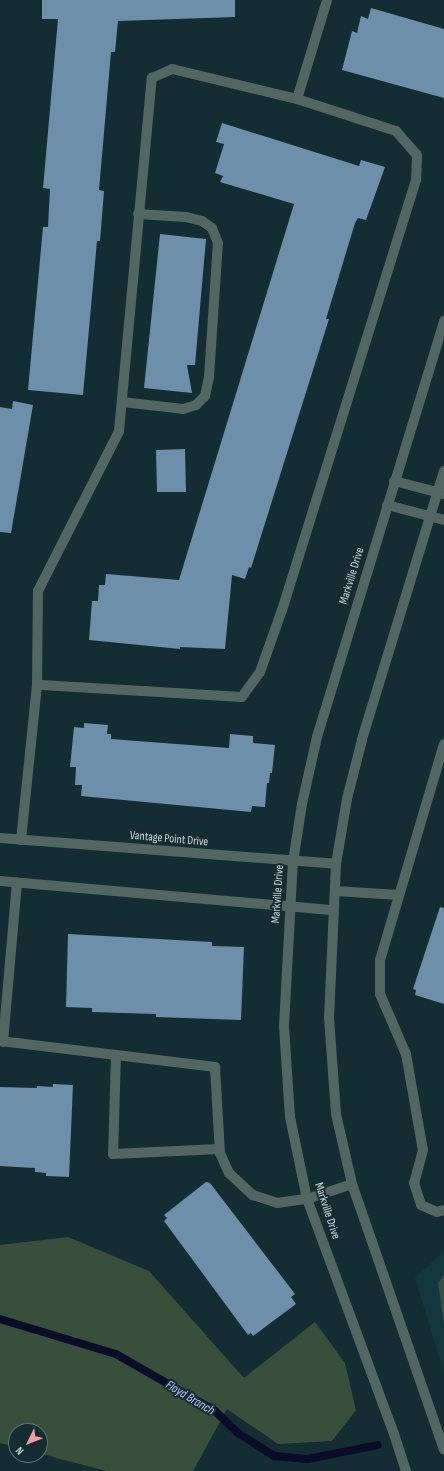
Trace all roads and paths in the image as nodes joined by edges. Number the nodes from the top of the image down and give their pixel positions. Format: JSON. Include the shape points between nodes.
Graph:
{"nodes":[{"id":1,"x":327,"y":0,"type":"edge"},
{"id":2,"x":297,"y":99,"type":"junction"},
{"id":3,"x":138,"y":214,"type":"junction"},
{"id":4,"x":444,"y":320,"type":"edge"},
{"id":5,"x":122,"y":402,"type":"junction"},
{"id":6,"x":444,"y":471,"type":"edge"},
{"id":7,"x":394,"y":481,"type":"junction"},
{"id":8,"x":441,"y":493,"type":"edge"},
{"id":9,"x":387,"y":505,"type":"junction"},
{"id":10,"x":430,"y":516,"type":"junction"},
{"id":11,"x":444,"y":520,"type":"edge"},
{"id":12,"x":37,"y":685,"type":"junction"},
{"id":13,"x":444,"y":744,"type":"edge"},
{"id":14,"x":0,"y":838,"type":"edge"},
{"id":15,"x":21,"y":840,"type":"junction"},
{"id":16,"x":293,"y":862,"type":"junction"},
{"id":17,"x":336,"y":864,"type":"junction"},
{"id":18,"x":0,"y":882,"type":"edge"},
{"id":19,"x":17,"y":883,"type":"junction"},
{"id":20,"x":335,"y":891,"type":"junction"},
{"id":21,"x":399,"y":895,"type":"junction"},
{"id":22,"x":290,"y":907,"type":"junction"},
{"id":23,"x":334,"y":910,"type":"junction"},
{"id":24,"x":2,"y":1042,"type":"edge"},
{"id":25,"x":116,"y":1055,"type":"junction"},
{"id":26,"x":219,"y":1149,"type":"junction"},
{"id":27,"x":352,"y":1184,"type":"junction"},
{"id":28,"x":307,"y":1198,"type":"junction"},
{"id":29,"x":444,"y":1210,"type":"edge"},
{"id":30,"x":444,"y":1448,"type":"edge"},
{"id":31,"x":406,"y":1471,"type":"edge"}],
"edges":[{"from":1,"to":2,"type":"street"},
{"from":2,"to":3,"type":"street","via":[[172,68],[152,78]]},
{"from":2,"to":12,"type":"street","via":[[396,131],[418,155],[416,180],[282,610],[260,672],[242,697]]},
{"from":3,"to":5,"type":"street"},
{"from":3,"to":5,"type":"street","via":[[186,217],[202,221],[212,228],[218,243],[209,377],[205,396],[196,405],[183,409]]},
{"from":4,"to":7,"type":"street","name":"Markville Drive"},
{"from":5,"to":12,"type":"street","via":[[119,431],[38,591]]},
{"from":6,"to":8,"type":"street"},
{"from":7,"to":8,"type":"street"},
{"from":7,"to":9,"type":"street","name":"Markville Drive"},
{"from":8,"to":10,"type":"street"},
{"from":9,"to":10,"type":"street"},
{"from":9,"to":16,"type":"street","name":"Markville Drive","via":[[317,736],[302,804]]},
{"from":10,"to":11,"type":"street"},
{"from":10,"to":17,"type":"street","via":[[362,740],[347,799]]},
{"from":12,"to":15,"type":"street"},
{"from":13,"to":21,"type":"street"},
{"from":14,"to":15,"type":"street","name":"Vantage Point Drive"},
{"from":15,"to":16,"type":"street","name":"Vantage Point Drive"},
{"from":16,"to":17,"type":"street","name":"Vantage Point Drive"},
{"from":16,"to":22,"type":"street","name":"Markville Drive"},
{"from":17,"to":20,"type":"street"},
{"from":18,"to":19,"type":"street"},
{"from":19,"to":22,"type":"street"},
{"from":19,"to":24,"type":"street"},
{"from":20,"to":21,"type":"street"},
{"from":20,"to":23,"type":"street"},
{"from":21,"to":29,"type":"street","via":[[380,960],[380,994],[406,1054],[423,1150],[414,1183],[421,1205],[437,1212]]},
{"from":22,"to":23,"type":"street"},
{"from":22,"to":28,"type":"street","name":"Markville Drive","via":[[284,1026],[290,1117]]},
{"from":23,"to":27,"type":"street","via":[[329,1018],[336,1114]]},
{"from":24,"to":25,"type":"street"},
{"from":25,"to":26,"type":"street","via":[[215,1066]]},
{"from":25,"to":26,"type":"street","via":[[113,1154]]},
{"from":26,"to":28,"type":"street","via":[[230,1173],[253,1195],[277,1203]]},
{"from":27,"to":28,"type":"street"},
{"from":27,"to":30,"type":"street"},
{"from":28,"to":31,"type":"street","name":"Markville Drive"}]}
